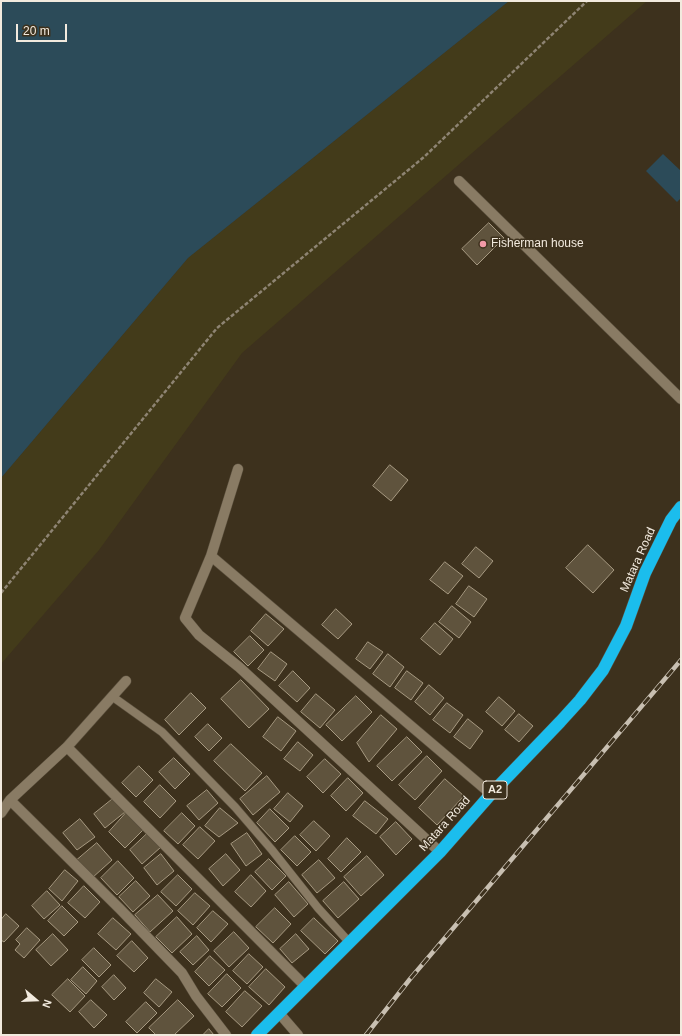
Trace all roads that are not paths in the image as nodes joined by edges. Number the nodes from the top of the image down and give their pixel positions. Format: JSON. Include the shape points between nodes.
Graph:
{"nodes":[{"id":1,"x":459,"y":181,"type":"dead end"},
{"id":2,"x":681,"y":399,"type":"edge"},
{"id":3,"x":238,"y":469,"type":"dead end"},
{"id":4,"x":681,"y":507,"type":"edge"},
{"id":5,"x":211,"y":556,"type":"junction"},
{"id":6,"x":126,"y":682,"type":"dead end"},
{"id":7,"x":113,"y":697,"type":"junction"},
{"id":8,"x":67,"y":747,"type":"junction"},
{"id":9,"x":491,"y":794,"type":"junction"},
{"id":10,"x":10,"y":800,"type":"junction"},
{"id":11,"x":1,"y":813,"type":"edge"},
{"id":12,"x":440,"y":852,"type":"junction"},
{"id":13,"x":349,"y":942,"type":"junction"},
{"id":14,"x":306,"y":987,"type":"junction"},
{"id":15,"x":279,"y":1014,"type":"junction"},
{"id":16,"x":226,"y":1035,"type":"edge"},
{"id":17,"x":257,"y":1035,"type":"edge"},
{"id":18,"x":298,"y":1035,"type":"edge"}],
"edges":[{"from":1,"to":2,"type":"street"},
{"from":3,"to":5,"type":"street"},
{"from":4,"to":9,"type":"highway","name":"Matara Road","number":"A2","via":[[671,520],[648,567],[626,626],[603,670],[560,722]]},
{"from":5,"to":9,"type":"street"},
{"from":5,"to":12,"type":"street","via":[[186,618],[199,635],[239,667]]},
{"from":6,"to":7,"type":"street"},
{"from":7,"to":8,"type":"street"},
{"from":7,"to":13,"type":"lane","via":[[162,732],[225,797]]},
{"from":8,"to":10,"type":"street"},
{"from":8,"to":14,"type":"street"},
{"from":9,"to":12,"type":"highway","name":"Matara Road","number":"A2"},
{"from":10,"to":11,"type":"street"},
{"from":10,"to":16,"type":"street","via":[[182,973]]},
{"from":12,"to":13,"type":"highway","name":"Matara Road","number":"A2"},
{"from":13,"to":14,"type":"highway","name":"Matara Road","number":"A2"},
{"from":14,"to":15,"type":"highway","name":"Matara Road","number":"A2"},
{"from":15,"to":17,"type":"highway","name":"Matara Road","number":"A2"},
{"from":15,"to":18,"type":"street"}]}
